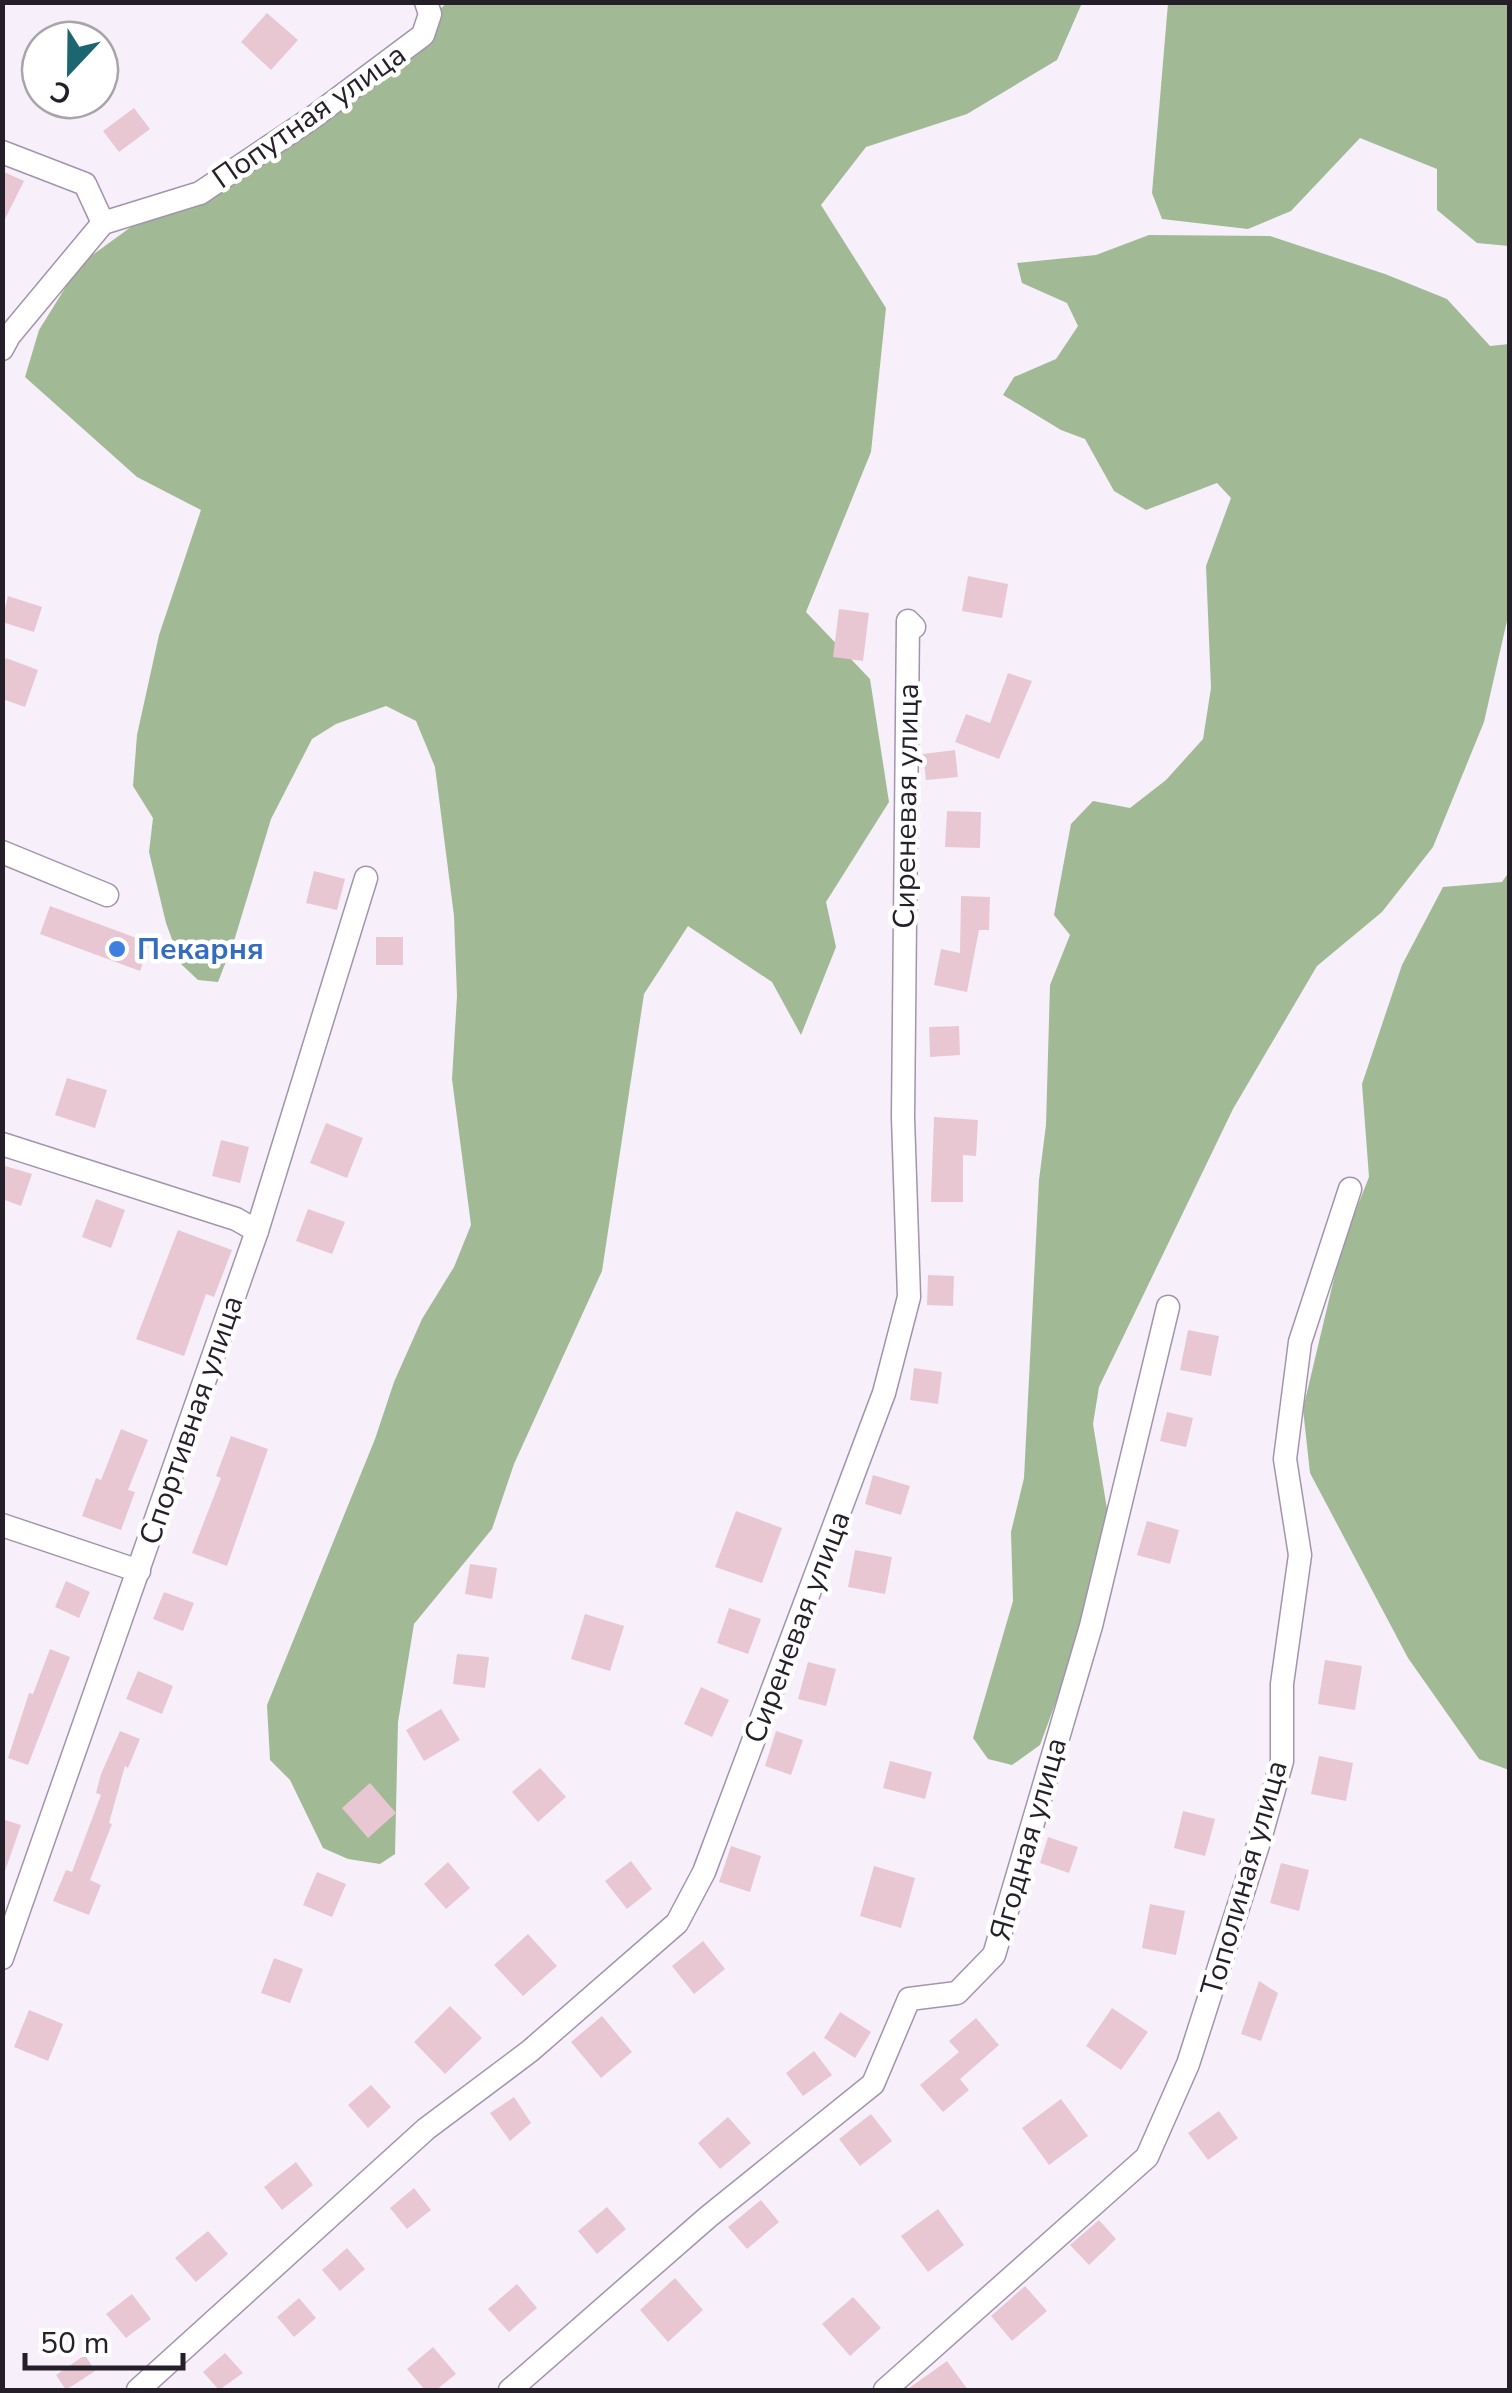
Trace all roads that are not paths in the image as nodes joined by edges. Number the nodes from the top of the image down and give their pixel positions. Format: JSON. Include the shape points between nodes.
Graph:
{"nodes":[{"id":1,"x":426,"y":2,"type":"edge"},
{"id":2,"x":2,"y":152,"type":"edge"},
{"id":3,"x":104,"y":223,"type":"junction"},
{"id":4,"x":2,"y":349,"type":"edge"},
{"id":5,"x":914,"y":628,"type":"dead end"},
{"id":6,"x":2,"y":852,"type":"edge"},
{"id":7,"x":366,"y":878,"type":"dead end"},
{"id":8,"x":107,"y":896,"type":"dead end"},
{"id":9,"x":2,"y":1144,"type":"edge"},
{"id":10,"x":1350,"y":1188,"type":"dead end"},
{"id":11,"x":258,"y":1232,"type":"junction"},
{"id":12,"x":1168,"y":1307,"type":"dead end"},
{"id":13,"x":2,"y":1525,"type":"edge"},
{"id":14,"x":139,"y":1571,"type":"junction"},
{"id":15,"x":2,"y":1958,"type":"edge"},
{"id":16,"x":138,"y":2390,"type":"edge"},
{"id":17,"x":510,"y":2390,"type":"edge"},
{"id":18,"x":885,"y":2390,"type":"edge"}],
"edges":[{"from":1,"to":3,"type":"street","name":"Попутная улица","via":[[430,14],[423,35],[312,118],[200,193]]},
{"from":2,"to":3,"type":"street","via":[[85,184]]},
{"from":3,"to":4,"type":"street"},
{"from":5,"to":16,"type":"street","name":"Сиреневая улица","via":[[908,620],[903,1118],[909,1297],[884,1393],[704,1872],[677,1923],[530,2051],[426,2129]]},
{"from":6,"to":8,"type":"street"},
{"from":7,"to":11,"type":"street","name":"Спортивная улица"},
{"from":9,"to":11,"type":"street","via":[[236,1219]]},
{"from":10,"to":18,"type":"street","name":"Тополиная улица","via":[[1300,1342],[1288,1439],[1300,1555],[1282,1684],[1282,1761],[1188,2064],[1147,2157]]},
{"from":11,"to":14,"type":"street","name":"Спортивная улица"},
{"from":12,"to":17,"type":"street","name":"Ягодная улица","via":[[1091,1626],[994,1955],[957,1993],[909,1999],[873,2084],[708,2216]]},
{"from":13,"to":14,"type":"street"},
{"from":14,"to":15,"type":"street","name":"Спортивная улица"}]}
